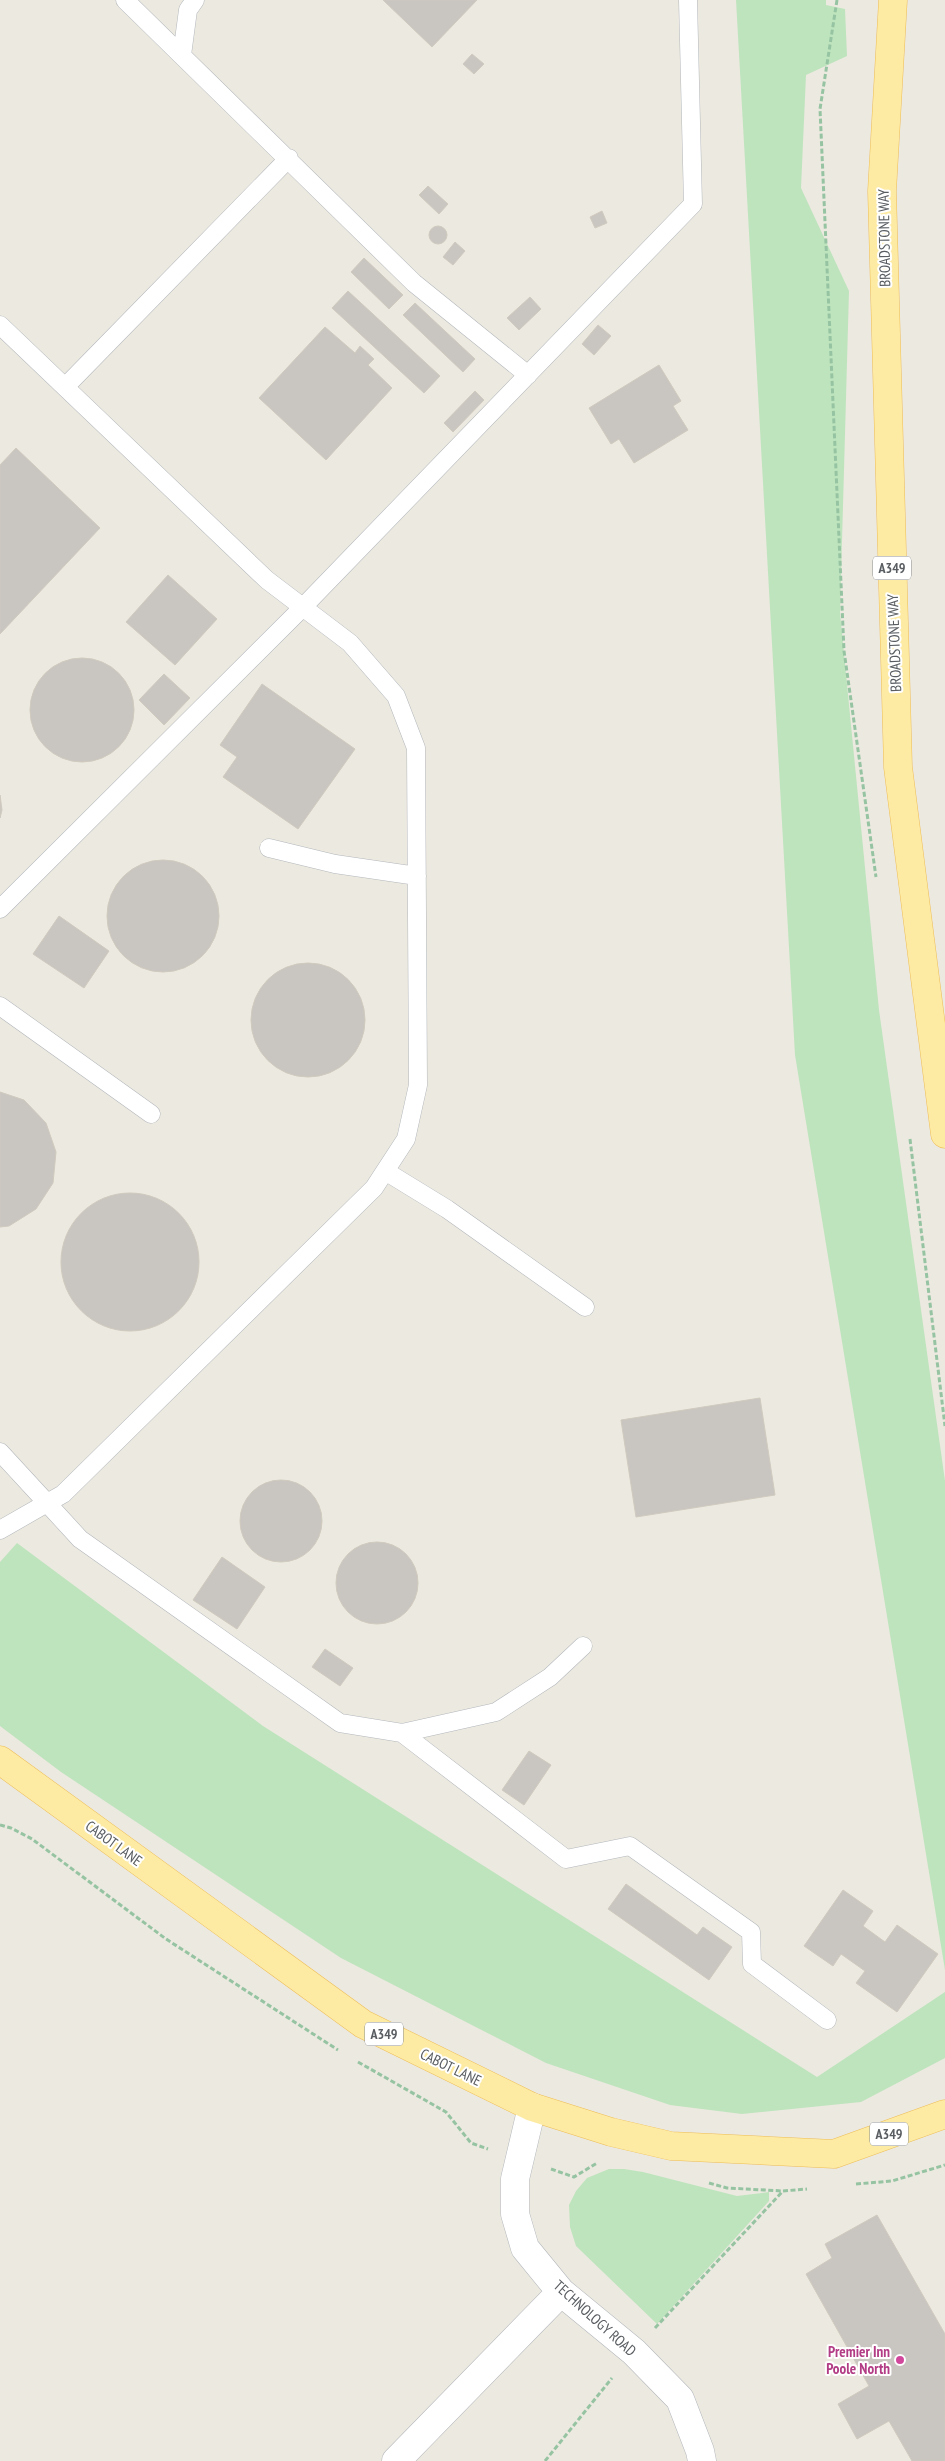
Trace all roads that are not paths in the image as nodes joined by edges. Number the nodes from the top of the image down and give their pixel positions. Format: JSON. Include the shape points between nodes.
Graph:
{"nodes":[{"id":1,"x":126,"y":0,"type":"edge"},
{"id":2,"x":195,"y":0,"type":"edge"},
{"id":3,"x":688,"y":0,"type":"edge"},
{"id":4,"x":893,"y":0,"type":"edge"},
{"id":5,"x":182,"y":55,"type":"junction"},
{"id":6,"x":289,"y":158,"type":"junction"},
{"id":7,"x":0,"y":325,"type":"edge"},
{"id":8,"x":528,"y":375,"type":"junction"},
{"id":9,"x":65,"y":387,"type":"junction"},
{"id":10,"x":303,"y":607,"type":"junction"},
{"id":11,"x":269,"y":848,"type":"dead end"},
{"id":12,"x":417,"y":876,"type":"junction"},
{"id":13,"x":0,"y":909,"type":"edge"},
{"id":14,"x":0,"y":1006,"type":"edge"},
{"id":15,"x":151,"y":1114,"type":"dead end"},
{"id":16,"x":945,"y":1134,"type":"edge"},
{"id":17,"x":385,"y":1171,"type":"junction"},
{"id":18,"x":585,"y":1307,"type":"dead end"},
{"id":19,"x":0,"y":1452,"type":"edge"},
{"id":20,"x":46,"y":1503,"type":"junction"},
{"id":21,"x":0,"y":1530,"type":"edge"},
{"id":22,"x":583,"y":1646,"type":"dead end"},
{"id":23,"x":402,"y":1733,"type":"junction"},
{"id":24,"x":0,"y":1760,"type":"edge"},
{"id":25,"x":827,"y":2020,"type":"dead end"},
{"id":26,"x":532,"y":2108,"type":"junction"},
{"id":27,"x":945,"y":2114,"type":"edge"},
{"id":28,"x":561,"y":2292,"type":"junction"},
{"id":29,"x":396,"y":2461,"type":"edge"},
{"id":30,"x":702,"y":2461,"type":"edge"}],
"edges":[{"from":1,"to":5,"type":"lane"},
{"from":2,"to":5,"type":"lane","via":[[188,10]]},
{"from":3,"to":8,"type":"lane","via":[[693,204]]},
{"from":4,"to":16,"type":"main road","name":"BROADSTONE WAY","number":"A349","via":[[882,191],[898,767]]},
{"from":5,"to":6,"type":"lane"},
{"from":6,"to":8,"type":"lane","via":[[414,283]]},
{"from":6,"to":9,"type":"lane"},
{"from":7,"to":9,"type":"lane"},
{"from":8,"to":10,"type":"lane"},
{"from":9,"to":10,"type":"lane","via":[[267,580]]},
{"from":10,"to":12,"type":"lane","via":[[350,643],[396,696],[416,748]]},
{"from":10,"to":13,"type":"lane"},
{"from":11,"to":12,"type":"lane","via":[[335,864]]},
{"from":12,"to":17,"type":"lane","via":[[418,1085],[406,1139]]},
{"from":14,"to":15,"type":"lane"},
{"from":17,"to":18,"type":"lane","via":[[447,1209]]},
{"from":17,"to":20,"type":"lane","via":[[374,1188],[63,1494]]},
{"from":19,"to":20,"type":"lane"},
{"from":20,"to":21,"type":"lane"},
{"from":20,"to":23,"type":"lane","via":[[80,1539],[340,1723]]},
{"from":22,"to":23,"type":"lane","via":[[550,1677],[496,1712]]},
{"from":23,"to":25,"type":"lane","via":[[566,1859],[630,1846],[751,1932],[752,1964]]},
{"from":24,"to":26,"type":"main road","name":"CABOT LANE","number":"A349","via":[[363,2024]]},
{"from":26,"to":27,"type":"main road","name":"CABOT LANE","number":"A349","via":[[671,2146],[834,2154]]},
{"from":26,"to":28,"type":"street","name":"TECHNOLOGY ROAD","via":[[515,2179],[515,2214],[525,2248]]},
{"from":28,"to":29,"type":"street"},
{"from":28,"to":30,"type":"street","name":"TECHNOLOGY ROAD","via":[[634,2352],[680,2399]]}]}
